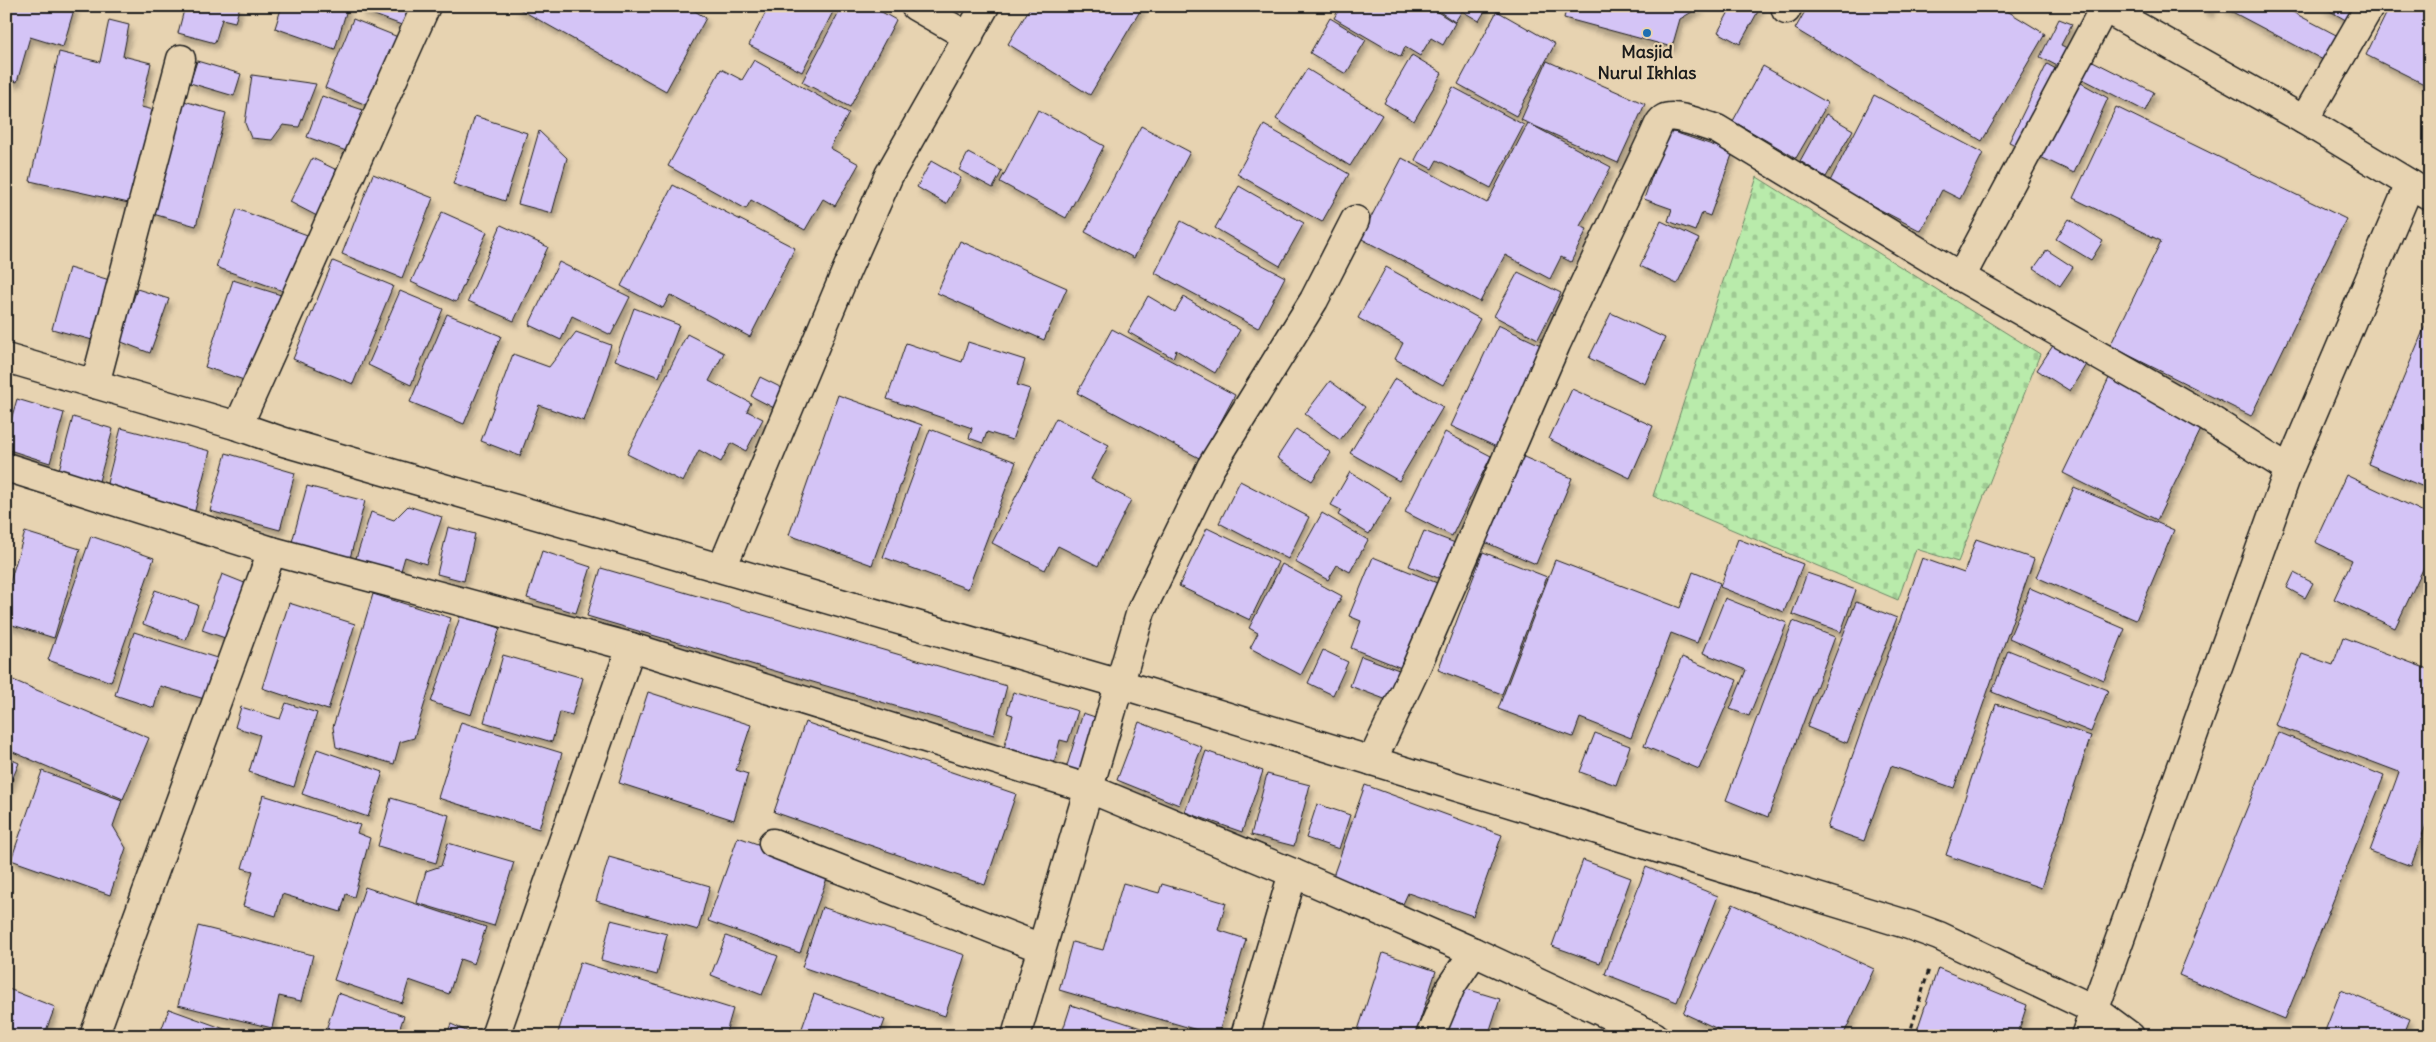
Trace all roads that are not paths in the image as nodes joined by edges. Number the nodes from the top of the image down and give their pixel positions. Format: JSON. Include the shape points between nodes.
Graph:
{"nodes":[{"id":1,"x":426,"y":6,"type":"edge"},
{"id":2,"x":915,"y":6,"type":"edge"},
{"id":3,"x":985,"y":6,"type":"edge"},
{"id":4,"x":2370,"y":6,"type":"edge"},
{"id":5,"x":2103,"y":7,"type":"edge"},
{"id":6,"x":968,"y":37,"type":"junction"},
{"id":7,"x":181,"y":58,"type":"dead end"},
{"id":8,"x":2304,"y":120,"type":"junction"},
{"id":9,"x":2420,"y":190,"type":"edge"},
{"id":10,"x":1355,"y":220,"type":"dead end"},
{"id":11,"x":1961,"y":277,"type":"junction"},
{"id":12,"x":6,"y":358,"type":"edge"},
{"id":13,"x":95,"y":384,"type":"junction"},
{"id":14,"x":238,"y":426,"type":"junction"},
{"id":15,"x":6,"y":467,"type":"edge"},
{"id":16,"x":2288,"y":469,"type":"junction"},
{"id":17,"x":272,"y":551,"type":"junction"},
{"id":18,"x":722,"y":568,"type":"junction"},
{"id":19,"x":631,"y":648,"type":"junction"},
{"id":20,"x":1120,"y":684,"type":"junction"},
{"id":21,"x":1372,"y":761,"type":"junction"},
{"id":22,"x":1090,"y":789,"type":"junction"},
{"id":23,"x":773,"y":843,"type":"dead end"},
{"id":24,"x":1293,"y":873,"type":"junction"},
{"id":25,"x":1041,"y":948,"type":"junction"},
{"id":26,"x":1474,"y":952,"type":"junction"},
{"id":27,"x":2095,"y":1010,"type":"junction"},
{"id":28,"x":94,"y":1036,"type":"edge"},
{"id":29,"x":494,"y":1036,"type":"edge"},
{"id":30,"x":1016,"y":1036,"type":"edge"},
{"id":31,"x":1244,"y":1036,"type":"edge"},
{"id":32,"x":1430,"y":1036,"type":"edge"},
{"id":33,"x":1654,"y":1036,"type":"edge"},
{"id":34,"x":2085,"y":1036,"type":"edge"},
{"id":35,"x":2130,"y":1036,"type":"edge"}],
"edges":[{"from":1,"to":14,"type":"main road"},
{"from":2,"to":6,"type":"main road"},
{"from":3,"to":6,"type":"main road"},
{"from":4,"to":8,"type":"main road"},
{"from":5,"to":8,"type":"main road"},
{"from":5,"to":11,"type":"main road"},
{"from":6,"to":18,"type":"main road","via":[[889,175]]},
{"from":7,"to":13,"type":"main road"},
{"from":8,"to":9,"type":"main road"},
{"from":9,"to":16,"type":"main road"},
{"from":10,"to":20,"type":"main road","via":[[1314,300],[1211,467],[1141,611]]},
{"from":11,"to":16,"type":"main road","via":[[2205,416]]},
{"from":11,"to":21,"type":"main road","via":[[1717,129],[1675,117],[1661,121],[1556,344],[1415,670]]},
{"from":12,"to":13,"type":"main road"},
{"from":13,"to":14,"type":"main road"},
{"from":14,"to":18,"type":"main road"},
{"from":15,"to":17,"type":"main road"},
{"from":16,"to":27,"type":"main road"},
{"from":17,"to":19,"type":"main road"},
{"from":17,"to":28,"type":"main road"},
{"from":18,"to":20,"type":"main road"},
{"from":19,"to":22,"type":"main road"},
{"from":19,"to":29,"type":"main road"},
{"from":20,"to":21,"type":"main road"},
{"from":20,"to":22,"type":"main road"},
{"from":21,"to":27,"type":"main road","via":[[1939,936]]},
{"from":22,"to":24,"type":"main road"},
{"from":22,"to":25,"type":"main road"},
{"from":23,"to":25,"type":"main road"},
{"from":24,"to":26,"type":"main road"},
{"from":24,"to":31,"type":"main road"},
{"from":25,"to":30,"type":"main road"},
{"from":26,"to":32,"type":"main road","via":[[1451,986]]},
{"from":26,"to":33,"type":"main road"},
{"from":27,"to":34,"type":"main road"},
{"from":27,"to":35,"type":"main road"}]}
